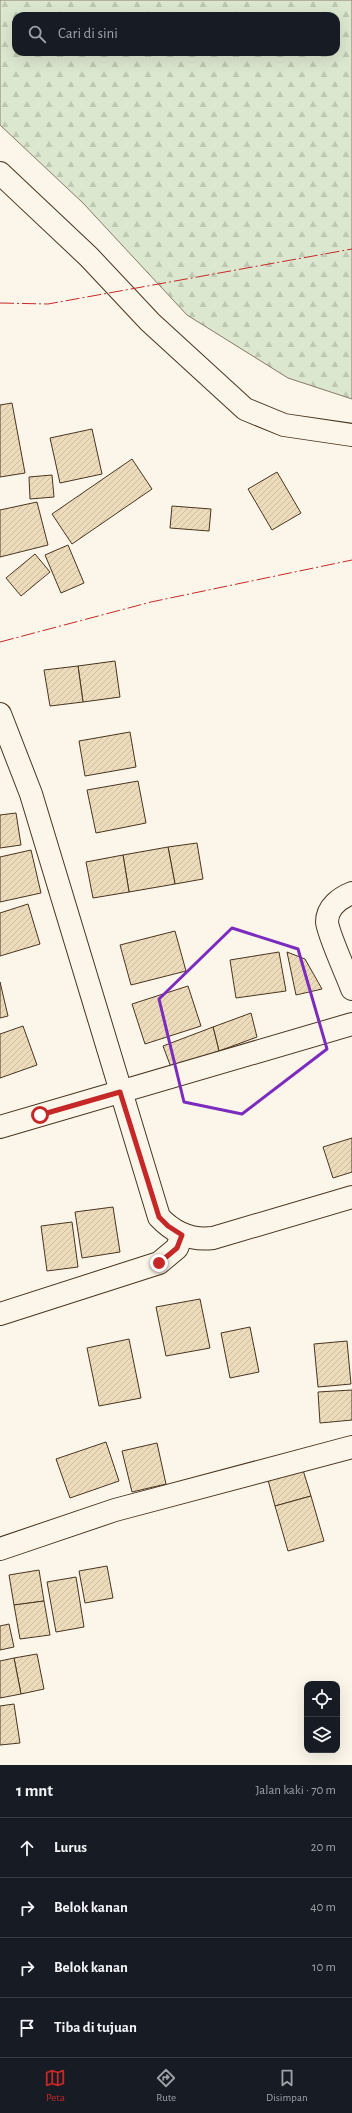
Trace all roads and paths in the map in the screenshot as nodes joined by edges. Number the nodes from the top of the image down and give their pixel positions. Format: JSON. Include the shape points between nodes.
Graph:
{"nodes":[{"id":1,"x":0,"y":173,"type":"edge"},
{"id":2,"x":352,"y":435,"type":"edge"},
{"id":3,"x":0,"y":714,"type":"edge"},
{"id":4,"x":352,"y":893,"type":"edge"},
{"id":5,"x":352,"y":989,"type":"edge"},
{"id":6,"x":352,"y":1024,"type":"edge"},
{"id":7,"x":120,"y":1092,"type":"junction"},
{"id":8,"x":0,"y":1127,"type":"edge"},
{"id":9,"x":352,"y":1197,"type":"edge"},
{"id":10,"x":182,"y":1235,"type":"junction"},
{"id":11,"x":0,"y":1314,"type":"edge"},
{"id":12,"x":352,"y":1447,"type":"edge"},
{"id":13,"x":0,"y":1549,"type":"edge"}],
"edges":[{"from":1,"to":2,"type":"street","via":[[88,257],[150,322],[245,409],[284,425]]},
{"from":3,"to":7,"type":"street","via":[[31,794]]},
{"from":4,"to":5,"type":"street","via":[[330,908],[327,923]]},
{"from":6,"to":7,"type":"street"},
{"from":7,"to":8,"type":"street"},
{"from":7,"to":10,"type":"street","via":[[159,1217]]},
{"from":9,"to":10,"type":"street","via":[[213,1238],[201,1240]]},
{"from":10,"to":11,"type":"street","via":[[177,1248],[159,1263]]},
{"from":12,"to":13,"type":"street","via":[[115,1510]]}]}
